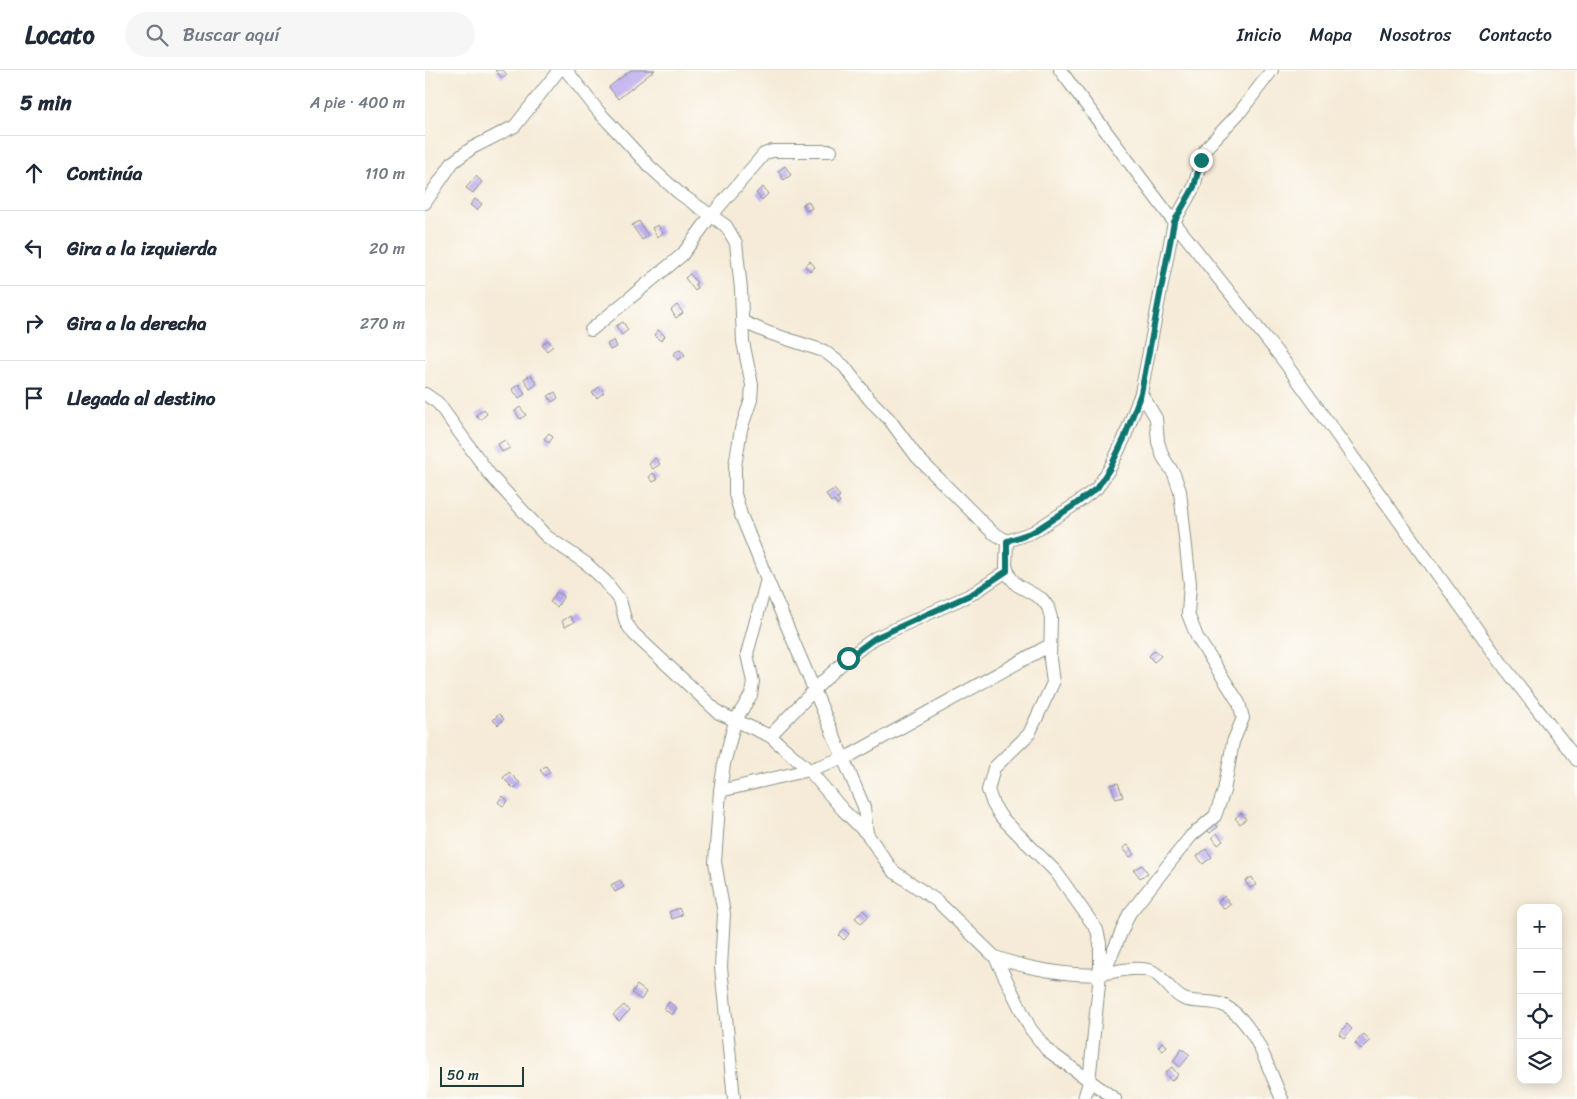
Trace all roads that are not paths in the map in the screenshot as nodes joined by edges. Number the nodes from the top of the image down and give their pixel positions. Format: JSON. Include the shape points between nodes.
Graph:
{"nodes":[{"id":1,"x":559,"y":70,"type":"edge"},
{"id":2,"x":566,"y":70,"type":"edge"},
{"id":3,"x":1060,"y":70,"type":"edge"},
{"id":4,"x":1272,"y":70,"type":"edge"},
{"id":5,"x":831,"y":151,"type":"dead end"},
{"id":6,"x":425,"y":203,"type":"edge"},
{"id":7,"x":711,"y":216,"type":"junction"},
{"id":8,"x":1174,"y":222,"type":"junction"},
{"id":9,"x":743,"y":322,"type":"junction"},
{"id":10,"x":591,"y":330,"type":"dead end"},
{"id":11,"x":1141,"y":393,"type":"junction"},
{"id":12,"x":425,"y":394,"type":"edge"},
{"id":13,"x":1007,"y":541,"type":"junction"},
{"id":14,"x":1007,"y":571,"type":"junction"},
{"id":15,"x":767,"y":578,"type":"junction"},
{"id":16,"x":1050,"y":645,"type":"junction"},
{"id":17,"x":814,"y":689,"type":"junction"},
{"id":18,"x":735,"y":722,"type":"junction"},
{"id":19,"x":770,"y":736,"type":"junction"},
{"id":20,"x":843,"y":758,"type":"junction"},
{"id":21,"x":1577,"y":760,"type":"edge"},
{"id":22,"x":809,"y":770,"type":"junction"},
{"id":23,"x":720,"y":791,"type":"junction"},
{"id":24,"x":867,"y":834,"type":"junction"},
{"id":25,"x":995,"y":957,"type":"junction"},
{"id":26,"x":1102,"y":973,"type":"junction"},
{"id":27,"x":1089,"y":1082,"type":"junction"},
{"id":28,"x":735,"y":1098,"type":"edge"},
{"id":29,"x":1083,"y":1099,"type":"edge"},
{"id":30,"x":1115,"y":1099,"type":"edge"},
{"id":31,"x":1282,"y":1099,"type":"edge"}],
"edges":[{"from":1,"to":6,"type":"street","via":[[515,126],[472,148],[453,162]]},
{"from":2,"to":7,"type":"street","via":[[599,112],[649,166]]},
{"from":3,"to":8,"type":"street"},
{"from":4,"to":8,"type":"street","via":[[1240,112],[1206,148],[1194,187]]},
{"from":5,"to":7,"type":"street","via":[[764,154]]},
{"from":7,"to":9,"type":"street","via":[[725,226],[736,243]]},
{"from":7,"to":10,"type":"street","via":[[682,255]]},
{"from":8,"to":11,"type":"street"},
{"from":8,"to":21,"type":"street","via":[[1283,360],[1505,668]]},
{"from":9,"to":13,"type":"street","via":[[824,351],[844,366],[917,457],[992,532]]},
{"from":9,"to":15,"type":"street","via":[[743,342],[752,393],[741,429],[733,481],[741,515]]},
{"from":11,"to":13,"type":"street","via":[[1124,439],[1097,488],[1033,532]]},
{"from":11,"to":26,"type":"street","via":[[1156,418],[1163,457],[1180,490],[1190,584],[1188,614],[1197,637],[1239,703],[1243,718],[1233,742],[1226,784],[1215,816],[1191,836],[1129,914]]},
{"from":12,"to":18,"type":"street","via":[[438,403],[490,475],[546,536],[587,564],[605,581],[620,600],[626,622],[634,634],[719,713]]},
{"from":13,"to":14,"type":"street"},
{"from":14,"to":16,"type":"street","via":[[1017,585],[1042,599],[1048,607]]},
{"from":14,"to":17,"type":"street","via":[[972,594],[875,638]]},
{"from":15,"to":17,"type":"street"},
{"from":15,"to":18,"type":"street","via":[[747,654],[753,682],[751,695]]},
{"from":16,"to":20,"type":"street"},
{"from":16,"to":26,"type":"street","via":[[1052,688],[1029,734],[994,768],[988,790],[1001,817],[1056,872],[1097,930]]},
{"from":17,"to":19,"type":"street"},
{"from":17,"to":20,"type":"street"},
{"from":18,"to":19,"type":"street"},
{"from":18,"to":23,"type":"street"},
{"from":19,"to":22,"type":"street"},
{"from":20,"to":22,"type":"street"},
{"from":20,"to":24,"type":"street","via":[[864,807]]},
{"from":22,"to":23,"type":"street"},
{"from":22,"to":24,"type":"street"},
{"from":23,"to":28,"type":"street","via":[[715,862],[724,914],[721,967]]},
{"from":24,"to":25,"type":"street","via":[[893,871],[937,901]]},
{"from":25,"to":26,"type":"street","via":[[1048,971]]},
{"from":25,"to":27,"type":"street","via":[[1030,1028],[1047,1050]]},
{"from":26,"to":27,"type":"street"},
{"from":26,"to":31,"type":"street","via":[[1150,970],[1182,998],[1224,1006],[1237,1014],[1253,1036]]},
{"from":27,"to":29,"type":"street"},
{"from":27,"to":30,"type":"street"}]}
